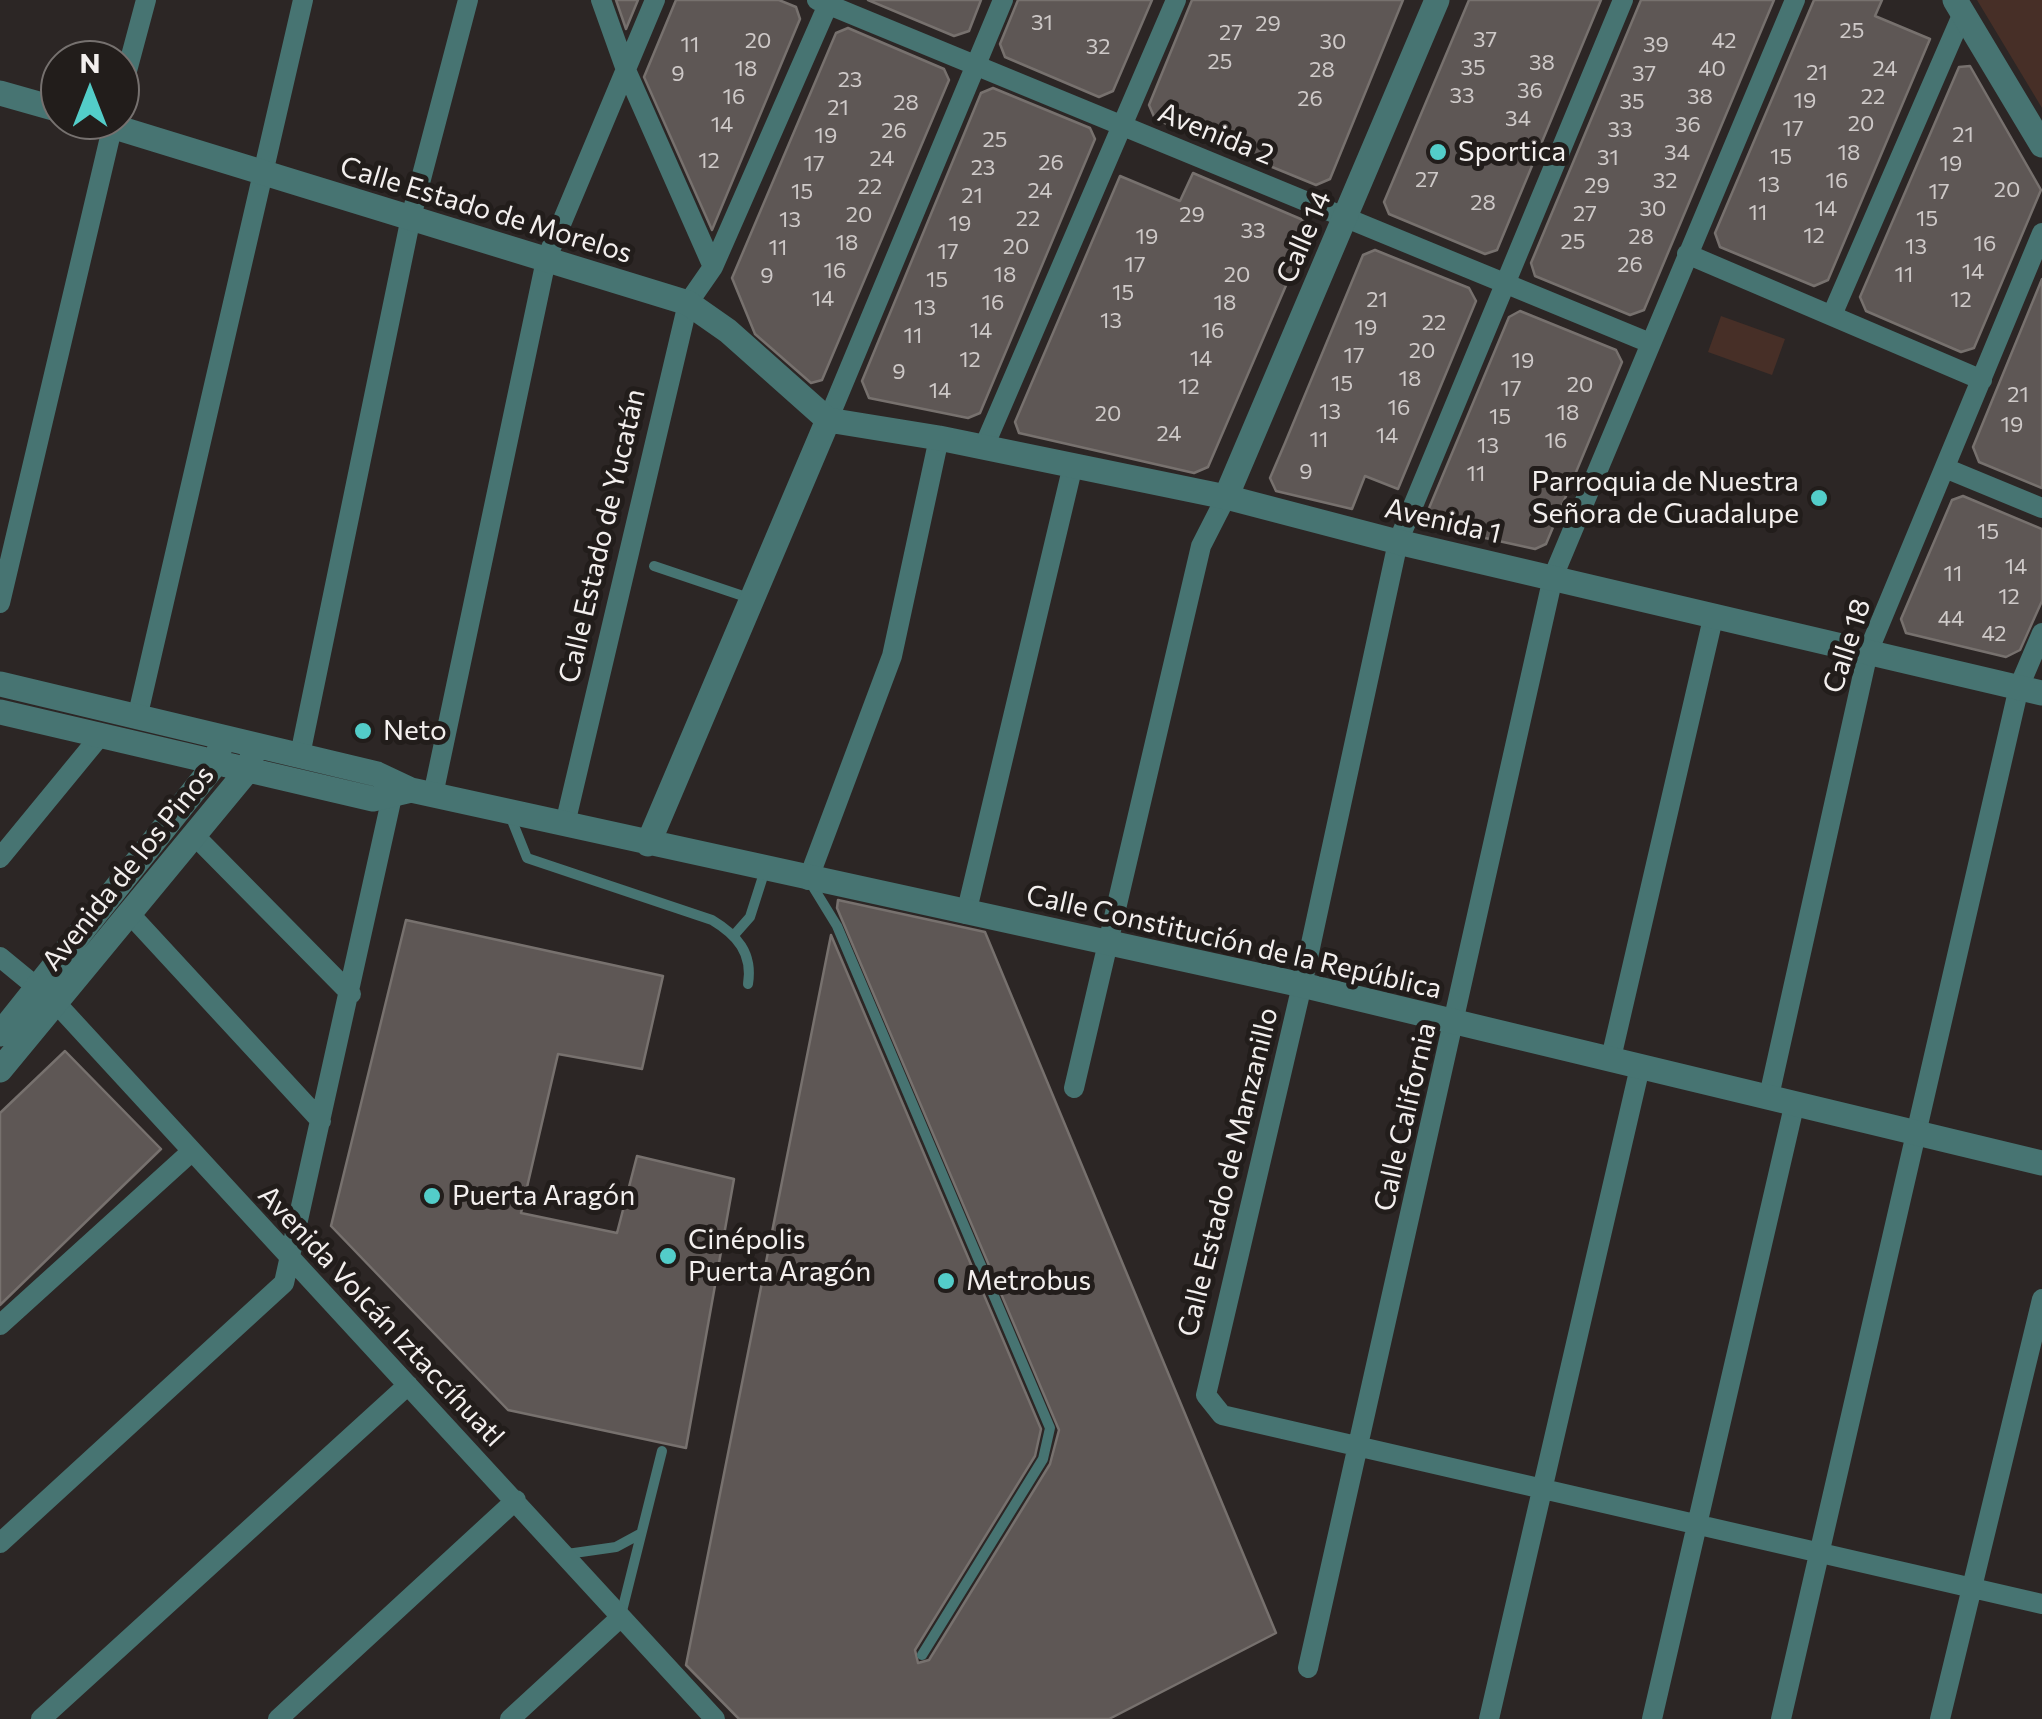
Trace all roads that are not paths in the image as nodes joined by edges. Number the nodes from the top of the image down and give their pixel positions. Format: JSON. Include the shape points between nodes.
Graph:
{"nodes":[{"id":1,"x":146,"y":0,"type":"edge"},
{"id":2,"x":303,"y":0,"type":"edge"},
{"id":3,"x":468,"y":0,"type":"edge"},
{"id":4,"x":601,"y":0,"type":"edge"},
{"id":5,"x":656,"y":0,"type":"edge"},
{"id":6,"x":1002,"y":0,"type":"edge"},
{"id":7,"x":1176,"y":0,"type":"edge"},
{"id":8,"x":1437,"y":0,"type":"edge"},
{"id":9,"x":1623,"y":0,"type":"edge"},
{"id":10,"x":1795,"y":0,"type":"edge"},
{"id":11,"x":825,"y":2,"type":"edge"},
{"id":12,"x":1959,"y":6,"type":"edge"},
{"id":13,"x":135,"y":40,"type":"edge"},
{"id":14,"x":976,"y":66,"type":"junction"},
{"id":15,"x":626,"y":70,"type":"junction"},
{"id":16,"x":0,"y":93,"type":"edge"},
{"id":17,"x":40,"y":104,"type":"edge"},
{"id":18,"x":1123,"y":126,"type":"junction"},
{"id":19,"x":140,"y":133,"type":"edge"},
{"id":20,"x":102,"y":140,"type":"edge"},
{"id":21,"x":2042,"y":145,"type":"edge"},
{"id":22,"x":260,"y":172,"type":"junction"},
{"id":23,"x":411,"y":217,"type":"junction"},
{"id":24,"x":1346,"y":218,"type":"junction"},
{"id":25,"x":2042,"y":234,"type":"edge"},
{"id":26,"x":1687,"y":254,"type":"junction"},
{"id":27,"x":546,"y":260,"type":"junction"},
{"id":28,"x":713,"y":268,"type":"junction"},
{"id":29,"x":1504,"y":283,"type":"junction"},
{"id":30,"x":688,"y":303,"type":"junction"},
{"id":31,"x":1832,"y":315,"type":"junction"},
{"id":32,"x":1650,"y":343,"type":"junction"},
{"id":33,"x":1982,"y":380,"type":"junction"},
{"id":34,"x":828,"y":420,"type":"junction"},
{"id":35,"x":939,"y":438,"type":"junction"},
{"id":36,"x":984,"y":448,"type":"junction"},
{"id":37,"x":1074,"y":465,"type":"junction"},
{"id":38,"x":1945,"y":468,"type":"junction"},
{"id":39,"x":1226,"y":497,"type":"junction"},
{"id":40,"x":2042,"y":508,"type":"edge"},
{"id":41,"x":1398,"y":542,"type":"junction"},
{"id":42,"x":654,"y":566,"type":"dead end"},
{"id":43,"x":1553,"y":577,"type":"junction"},
{"id":44,"x":752,"y":599,"type":"junction"},
{"id":45,"x":0,"y":604,"type":"edge"},
{"id":46,"x":1714,"y":614,"type":"junction"},
{"id":47,"x":2042,"y":633,"type":"edge"},
{"id":48,"x":1868,"y":652,"type":"junction"},
{"id":49,"x":0,"y":684,"type":"edge"},
{"id":50,"x":2030,"y":690,"type":"edge"},
{"id":51,"x":0,"y":712,"type":"edge"},
{"id":52,"x":138,"y":714,"type":"junction"},
{"id":53,"x":101,"y":735,"type":"junction"},
{"id":54,"x":223,"y":737,"type":"junction"},
{"id":55,"x":256,"y":744,"type":"junction"},
{"id":56,"x":300,"y":755,"type":"junction"},
{"id":57,"x":216,"y":763,"type":"junction"},
{"id":58,"x":247,"y":771,"type":"junction"},
{"id":59,"x":408,"y":791,"type":"junction"},
{"id":60,"x":509,"y":812,"type":"junction"},
{"id":61,"x":565,"y":824,"type":"junction"},
{"id":62,"x":193,"y":834,"type":"junction"},
{"id":63,"x":648,"y":844,"type":"junction"},
{"id":64,"x":0,"y":858,"type":"edge"},
{"id":65,"x":764,"y":870,"type":"junction"},
{"id":66,"x":808,"y":880,"type":"junction"},
{"id":67,"x":128,"y":912,"type":"junction"},
{"id":68,"x":966,"y":914,"type":"junction"},
{"id":69,"x":735,"y":934,"type":"junction"},
{"id":70,"x":1108,"y":941,"type":"junction"},
{"id":71,"x":0,"y":957,"type":"edge"},
{"id":72,"x":748,"y":984,"type":"dead end"},
{"id":73,"x":1302,"y":986,"type":"junction"},
{"id":74,"x":351,"y":994,"type":"junction"},
{"id":75,"x":47,"y":996,"type":"junction"},
{"id":76,"x":1455,"y":1023,"type":"junction"},
{"id":77,"x":0,"y":1034,"type":"edge"},
{"id":78,"x":1611,"y":1058,"type":"junction"},
{"id":79,"x":1640,"y":1066,"type":"junction"},
{"id":80,"x":0,"y":1070,"type":"edge"},
{"id":81,"x":1074,"y":1088,"type":"dead end"},
{"id":82,"x":1769,"y":1096,"type":"junction"},
{"id":83,"x":1795,"y":1102,"type":"junction"},
{"id":84,"x":321,"y":1121,"type":"junction"},
{"id":85,"x":1916,"y":1132,"type":"junction"},
{"id":86,"x":191,"y":1152,"type":"junction"},
{"id":87,"x":2042,"y":1163,"type":"edge"},
{"id":88,"x":291,"y":1262,"type":"junction"},
{"id":89,"x":2042,"y":1299,"type":"edge"},
{"id":90,"x":0,"y":1325,"type":"edge"},
{"id":91,"x":408,"y":1386,"type":"junction"},
{"id":92,"x":1356,"y":1446,"type":"junction"},
{"id":93,"x":662,"y":1451,"type":"dead end"},
{"id":94,"x":1544,"y":1488,"type":"junction"},
{"id":95,"x":516,"y":1500,"type":"junction"},
{"id":96,"x":1697,"y":1523,"type":"junction"},
{"id":97,"x":640,"y":1534,"type":"junction"},
{"id":98,"x":0,"y":1544,"type":"edge"},
{"id":99,"x":1820,"y":1552,"type":"junction"},
{"id":100,"x":567,"y":1554,"type":"junction"},
{"id":101,"x":1969,"y":1589,"type":"junction"},
{"id":102,"x":2042,"y":1604,"type":"edge"},
{"id":103,"x":621,"y":1617,"type":"junction"},
{"id":104,"x":922,"y":1655,"type":"dead end"},
{"id":105,"x":1308,"y":1668,"type":"dead end"},
{"id":106,"x":41,"y":1719,"type":"edge"},
{"id":107,"x":278,"y":1719,"type":"edge"},
{"id":108,"x":510,"y":1719,"type":"edge"},
{"id":109,"x":715,"y":1719,"type":"edge"},
{"id":110,"x":1489,"y":1719,"type":"edge"},
{"id":111,"x":1652,"y":1719,"type":"edge"},
{"id":112,"x":1781,"y":1719,"type":"edge"},
{"id":113,"x":1940,"y":1719,"type":"edge"}],
"edges":[{"from":1,"to":13,"type":"street"},
{"from":2,"to":22,"type":"street"},
{"from":3,"to":23,"type":"street"},
{"from":4,"to":15,"type":"street"},
{"from":5,"to":15,"type":"street"},
{"from":6,"to":14,"type":"street"},
{"from":7,"to":18,"type":"street"},
{"from":8,"to":24,"type":"street","name":"Calle 14"},
{"from":9,"to":29,"type":"street","name":"Calle Estado de Manzanillo"},
{"from":10,"to":26,"type":"street","name":"Calle California"},
{"from":11,"to":14,"type":"street","name":"Avenida 2"},
{"from":11,"to":28,"type":"street","name":"Calle Estado de Yucatán"},
{"from":12,"to":21,"type":"street"},
{"from":12,"to":31,"type":"street"},
{"from":14,"to":18,"type":"street","name":"Avenida 2"},
{"from":14,"to":34,"type":"street"},
{"from":15,"to":27,"type":"street"},
{"from":15,"to":28,"type":"street"},
{"from":16,"to":17,"type":"street"},
{"from":18,"to":24,"type":"street","name":"Avenida 2"},
{"from":18,"to":36,"type":"street"},
{"from":19,"to":22,"type":"street","name":"Calle Estado de Morelos"},
{"from":20,"to":45,"type":"street"},
{"from":22,"to":23,"type":"street","name":"Calle Estado de Morelos"},
{"from":22,"to":52,"type":"street"},
{"from":23,"to":27,"type":"street","name":"Calle Estado de Morelos"},
{"from":23,"to":56,"type":"street"},
{"from":24,"to":29,"type":"street","name":"Avenida 2"},
{"from":24,"to":39,"type":"street","name":"Calle 14"},
{"from":25,"to":33,"type":"street","name":"Calle 18"},
{"from":26,"to":31,"type":"street"},
{"from":26,"to":32,"type":"street","name":"Calle California"},
{"from":27,"to":30,"type":"street","name":"Calle Estado de Morelos"},
{"from":27,"to":59,"type":"street"},
{"from":28,"to":30,"type":"street","name":"Calle Estado de Yucatán"},
{"from":29,"to":32,"type":"street","name":"Avenida 2"},
{"from":29,"to":41,"type":"street","name":"Calle Estado de Manzanillo"},
{"from":30,"to":34,"type":"street","name":"Calle Estado de Morelos"},
{"from":30,"to":61,"type":"street","name":"Calle Estado de Yucatán"},
{"from":31,"to":33,"type":"street"},
{"from":32,"to":43,"type":"street","name":"Calle California"},
{"from":33,"to":38,"type":"street","name":"Calle 18"},
{"from":34,"to":35,"type":"street","name":"Avenida 1"},
{"from":34,"to":44,"type":"street"},
{"from":35,"to":36,"type":"street","name":"Avenida 1"},
{"from":35,"to":66,"type":"street","via":[[892,656]]},
{"from":36,"to":37,"type":"street","name":"Avenida 1"},
{"from":37,"to":39,"type":"street","name":"Avenida 1"},
{"from":37,"to":68,"type":"street"},
{"from":38,"to":40,"type":"street"},
{"from":38,"to":48,"type":"street","name":"Calle 18"},
{"from":39,"to":41,"type":"street","name":"Avenida 1"},
{"from":39,"to":70,"type":"street","via":[[1201,546]]},
{"from":41,"to":43,"type":"street","name":"Avenida 1"},
{"from":41,"to":73,"type":"street","name":"Calle Estado de Manzanillo"},
{"from":42,"to":44,"type":"lane"},
{"from":43,"to":46,"type":"street","name":"Avenida 1"},
{"from":43,"to":76,"type":"street","name":"Calle California"},
{"from":44,"to":63,"type":"street"},
{"from":46,"to":48,"type":"street","name":"Avenida 1"},
{"from":46,"to":78,"type":"street"},
{"from":47,"to":50,"type":"street"},
{"from":48,"to":50,"type":"street","name":"Avenida 1"},
{"from":48,"to":82,"type":"street","name":"Calle 18"},
{"from":49,"to":52,"type":"street","name":"Calle Constitución de la República"},
{"from":50,"to":85,"type":"street"},
{"from":51,"to":53,"type":"street","name":"Calle Constitución de la República"},
{"from":52,"to":54,"type":"street","name":"Calle Constitución de la República"},
{"from":53,"to":57,"type":"street","name":"Calle Constitución de la República"},
{"from":53,"to":64,"type":"street"},
{"from":54,"to":55,"type":"street","name":"Calle Constitución de la República"},
{"from":54,"to":57,"type":"street","name":"Avenida de los Pinos"},
{"from":55,"to":56,"type":"street","name":"Calle Constitución de la República"},
{"from":55,"to":58,"type":"street","name":"Avenida de los Pinos"},
{"from":56,"to":59,"type":"street","name":"Calle Constitución de la República"},
{"from":57,"to":58,"type":"street","name":"Calle Constitución de la República"},
{"from":57,"to":75,"type":"street","name":"Avenida de los Pinos"},
{"from":58,"to":59,"type":"street","name":"Calle Constitución de la República","via":[[373,799]]},
{"from":58,"to":62,"type":"street","name":"Avenida de los Pinos"},
{"from":59,"to":60,"type":"street","name":"Calle Constitución de la República"},
{"from":59,"to":74,"type":"street"},
{"from":60,"to":61,"type":"street","name":"Calle Constitución de la República"},
{"from":60,"to":69,"type":"lane","via":[[528,858],[712,920]]},
{"from":61,"to":63,"type":"street","name":"Calle Constitución de la República"},
{"from":62,"to":67,"type":"street","name":"Avenida de los Pinos"},
{"from":62,"to":74,"type":"street"},
{"from":63,"to":65,"type":"street","name":"Calle Constitución de la República"},
{"from":65,"to":66,"type":"street","name":"Calle Constitución de la República"},
{"from":65,"to":69,"type":"lane","via":[[750,917]]},
{"from":66,"to":68,"type":"street","name":"Calle Constitución de la República"},
{"from":66,"to":104,"type":"lane","via":[[837,926],[1050,1428],[1043,1459]]},
{"from":67,"to":75,"type":"street","name":"Avenida de los Pinos"},
{"from":67,"to":84,"type":"street"},
{"from":68,"to":70,"type":"street","name":"Calle Constitución de la República"},
{"from":69,"to":72,"type":"lane","via":[[751,966]]},
{"from":70,"to":73,"type":"street","name":"Calle Constitución de la República"},
{"from":70,"to":81,"type":"street"},
{"from":71,"to":75,"type":"street","name":"Avenida Volcán Iztaccíhuatl"},
{"from":73,"to":76,"type":"street","name":"Calle Constitución de la República"},
{"from":73,"to":92,"type":"street","name":"Calle Estado de Manzanillo","via":[[1205,1386],[1209,1404],[1222,1415]]},
{"from":74,"to":84,"type":"street"},
{"from":75,"to":77,"type":"street","name":"Avenida de los Pinos"},
{"from":75,"to":80,"type":"street","name":"Avenida de los Pinos"},
{"from":75,"to":86,"type":"street","name":"Avenida Volcán Iztaccíhuatl"},
{"from":76,"to":78,"type":"street","name":"Calle Constitución de la República"},
{"from":76,"to":92,"type":"street","name":"Calle California"},
{"from":78,"to":79,"type":"street","name":"Calle Constitución de la República"},
{"from":79,"to":82,"type":"street","name":"Calle Constitución de la República"},
{"from":79,"to":94,"type":"street"},
{"from":82,"to":83,"type":"street","name":"Calle Constitución de la República"},
{"from":83,"to":85,"type":"street","name":"Calle Constitución de la República"},
{"from":83,"to":96,"type":"street"},
{"from":84,"to":88,"type":"street"},
{"from":85,"to":87,"type":"street","name":"Calle Constitución de la República"},
{"from":85,"to":99,"type":"street"},
{"from":86,"to":88,"type":"street","name":"Avenida Volcán Iztaccíhuatl"},
{"from":86,"to":90,"type":"street"},
{"from":88,"to":91,"type":"street","name":"Avenida Volcán Iztaccíhuatl"},
{"from":88,"to":98,"type":"street","via":[[284,1284]]},
{"from":89,"to":101,"type":"street"},
{"from":91,"to":95,"type":"street","name":"Avenida Volcán Iztaccíhuatl"},
{"from":91,"to":106,"type":"street"},
{"from":92,"to":94,"type":"street"},
{"from":92,"to":105,"type":"street","name":"Calle California"},
{"from":93,"to":97,"type":"lane"},
{"from":94,"to":96,"type":"street"},
{"from":94,"to":110,"type":"street"},
{"from":95,"to":100,"type":"street","name":"Avenida Volcán Iztaccíhuatl"},
{"from":95,"to":107,"type":"street"},
{"from":96,"to":99,"type":"street"},
{"from":96,"to":111,"type":"street"},
{"from":97,"to":100,"type":"lane","via":[[616,1547]]},
{"from":97,"to":103,"type":"lane"},
{"from":99,"to":101,"type":"street"},
{"from":99,"to":112,"type":"street"},
{"from":100,"to":103,"type":"street","name":"Avenida Volcán Iztaccíhuatl"},
{"from":101,"to":102,"type":"street"},
{"from":101,"to":113,"type":"street"},
{"from":103,"to":108,"type":"street"},
{"from":103,"to":109,"type":"street","name":"Avenida Volcán Iztaccíhuatl"}]}
